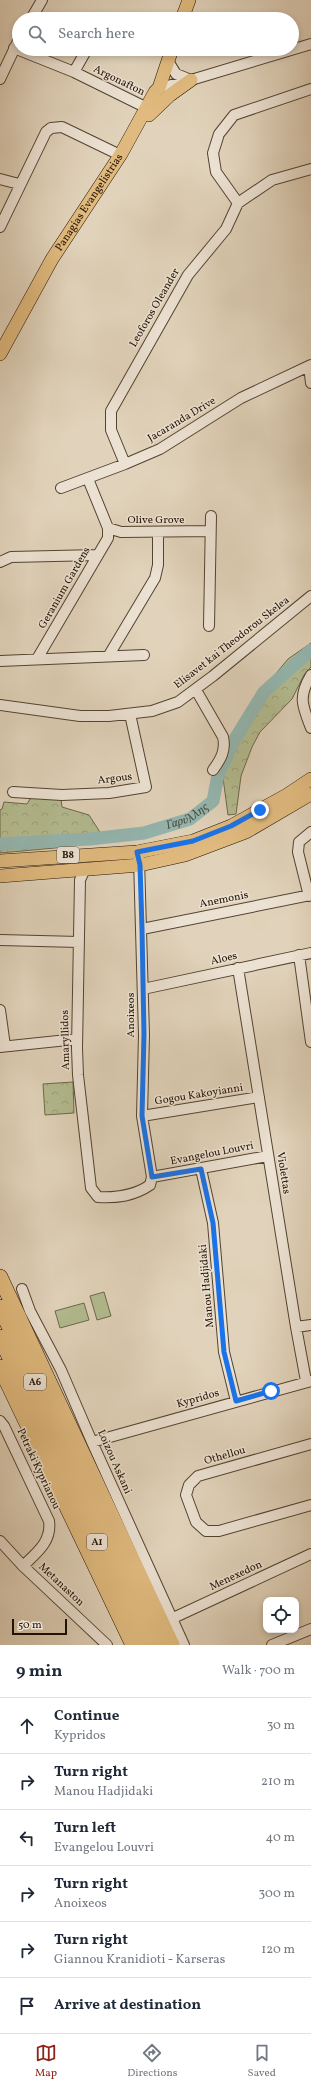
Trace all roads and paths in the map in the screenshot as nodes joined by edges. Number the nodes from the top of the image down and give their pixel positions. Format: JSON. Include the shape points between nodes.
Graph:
{"nodes":[{"id":1,"x":42,"y":0,"type":"edge"},
{"id":2,"x":189,"y":0,"type":"edge"},
{"id":3,"x":34,"y":12,"type":"edge"},
{"id":4,"x":185,"y":12,"type":"edge"},
{"id":5,"x":311,"y":44,"type":"edge"},
{"id":6,"x":299,"y":48,"type":"edge"},
{"id":7,"x":12,"y":52,"type":"edge"},
{"id":8,"x":42,"y":56,"type":"edge"},
{"id":9,"x":83,"y":56,"type":"edge"},
{"id":10,"x":170,"y":56,"type":"edge"},
{"id":11,"x":170,"y":56,"type":"edge"},
{"id":12,"x":271,"y":56,"type":"edge"},
{"id":13,"x":74,"y":72,"type":"junction"},
{"id":14,"x":0,"y":79,"type":"edge"},
{"id":15,"x":191,"y":80,"type":"junction"},
{"id":16,"x":158,"y":88,"type":"junction"},
{"id":17,"x":311,"y":89,"type":"edge"},
{"id":18,"x":148,"y":111,"type":"junction"},
{"id":19,"x":120,"y":154,"type":"junction"},
{"id":20,"x":311,"y":169,"type":"edge"},
{"id":21,"x":0,"y":179,"type":"edge"},
{"id":22,"x":19,"y":184,"type":"junction"},
{"id":23,"x":238,"y":203,"type":"junction"},
{"id":24,"x":0,"y":227,"type":"edge"},
{"id":25,"x":0,"y":354,"type":"edge"},
{"id":26,"x":310,"y":365,"type":"edge"},
{"id":27,"x":311,"y":383,"type":"edge"},
{"id":28,"x":125,"y":464,"type":"junction"},
{"id":29,"x":88,"y":478,"type":"junction"},
{"id":30,"x":61,"y":488,"type":"dead end"},
{"id":31,"x":211,"y":516,"type":"dead end"},
{"id":32,"x":108,"y":528,"type":"junction"},
{"id":33,"x":210,"y":531,"type":"junction"},
{"id":34,"x":158,"y":532,"type":"junction"},
{"id":35,"x":98,"y":555,"type":"junction"},
{"id":36,"x":0,"y":562,"type":"edge"},
{"id":37,"x":311,"y":596,"type":"edge"},
{"id":38,"x":209,"y":626,"type":"dead end"},
{"id":39,"x":144,"y":654,"type":"dead end"},
{"id":40,"x":109,"y":655,"type":"junction"},
{"id":41,"x":37,"y":659,"type":"junction"},
{"id":42,"x":0,"y":661,"type":"edge"},
{"id":43,"x":311,"y":675,"type":"edge"},
{"id":44,"x":196,"y":690,"type":"junction"},
{"id":45,"x":0,"y":705,"type":"edge"},
{"id":46,"x":130,"y":714,"type":"junction"},
{"id":47,"x":311,"y":728,"type":"edge"},
{"id":48,"x":213,"y":770,"type":"dead end"},
{"id":49,"x":311,"y":779,"type":"edge"},
{"id":50,"x":13,"y":792,"type":"dead end"},
{"id":51,"x":311,"y":794,"type":"edge"},
{"id":52,"x":311,"y":832,"type":"edge"},
{"id":53,"x":137,"y":852,"type":"junction"},
{"id":54,"x":0,"y":861,"type":"edge"},
{"id":55,"x":140,"y":865,"type":"junction"},
{"id":56,"x":79,"y":872,"type":"junction"},
{"id":57,"x":0,"y":876,"type":"edge"},
{"id":58,"x":310,"y":896,"type":"edge"},
{"id":59,"x":142,"y":929,"type":"junction"},
{"id":60,"x":0,"y":940,"type":"edge"},
{"id":61,"x":79,"y":942,"type":"junction"},
{"id":62,"x":311,"y":953,"type":"edge"},
{"id":63,"x":299,"y":956,"type":"junction"},
{"id":64,"x":238,"y":968,"type":"junction"},
{"id":65,"x":143,"y":989,"type":"junction"},
{"id":66,"x":0,"y":1010,"type":"edge"},
{"id":67,"x":77,"y":1039,"type":"junction"},
{"id":68,"x":311,"y":1042,"type":"edge"},
{"id":69,"x":2,"y":1047,"type":"edge"},
{"id":70,"x":259,"y":1097,"type":"junction"},
{"id":71,"x":142,"y":1116,"type":"junction"},
{"id":72,"x":268,"y":1156,"type":"junction"},
{"id":73,"x":201,"y":1169,"type":"junction"},
{"id":74,"x":152,"y":1177,"type":"junction"},
{"id":75,"x":0,"y":1277,"type":"edge"},
{"id":76,"x":22,"y":1289,"type":"dead end"},
{"id":77,"x":0,"y":1307,"type":"edge"},
{"id":78,"x":311,"y":1325,"type":"edge"},
{"id":79,"x":296,"y":1328,"type":"junction"},
{"id":80,"x":27,"y":1333,"type":"junction"},
{"id":81,"x":0,"y":1336,"type":"edge"},
{"id":82,"x":0,"y":1361,"type":"edge"},
{"id":83,"x":0,"y":1367,"type":"edge"},
{"id":84,"x":308,"y":1381,"type":"edge"},
{"id":85,"x":236,"y":1401,"type":"junction"},
{"id":86,"x":0,"y":1421,"type":"edge"},
{"id":87,"x":48,"y":1440,"type":"junction"},
{"id":88,"x":92,"y":1442,"type":"junction"},
{"id":89,"x":311,"y":1444,"type":"edge"},
{"id":90,"x":70,"y":1457,"type":"junction"},
{"id":91,"x":311,"y":1505,"type":"edge"},
{"id":92,"x":0,"y":1541,"type":"edge"},
{"id":93,"x":311,"y":1554,"type":"edge"},
{"id":94,"x":23,"y":1566,"type":"junction"},
{"id":95,"x":171,"y":1619,"type":"junction"},
{"id":96,"x":311,"y":1629,"type":"edge"},
{"id":97,"x":107,"y":1645,"type":"edge"},
{"id":98,"x":133,"y":1645,"type":"edge"},
{"id":99,"x":145,"y":1645,"type":"edge"},
{"id":100,"x":158,"y":1645,"type":"edge"},
{"id":101,"x":172,"y":1645,"type":"edge"},
{"id":102,"x":184,"y":1645,"type":"edge"},
{"id":103,"x":272,"y":1645,"type":"edge"}],
"edges":[{"from":1,"to":3,"type":"street"},
{"from":2,"to":4,"type":"main road"},
{"from":5,"to":6,"type":"street"},
{"from":7,"to":14,"type":"street"},
{"from":8,"to":13,"type":"street","name":"Argonafton"},
{"from":9,"to":13,"type":"street"},
{"from":10,"to":15,"type":"street","via":[[176,74]]},
{"from":11,"to":16,"type":"main road"},
{"from":12,"to":15,"type":"street"},
{"from":13,"to":18,"type":"street","name":"Argonafton"},
{"from":15,"to":16,"type":"street"},
{"from":15,"to":18,"type":"main road"},
{"from":16,"to":18,"type":"main road","via":[[158,96]]},
{"from":17,"to":23,"type":"street","via":[[234,115],[219,134],[214,153],[216,172]]},
{"from":18,"to":19,"type":"main road","name":"Panagias Evangelistrias"},
{"from":19,"to":22,"type":"street","via":[[62,127],[51,128],[46,132]]},
{"from":19,"to":25,"type":"main road","name":"Panagias Evangelistrias","via":[[52,258]]},
{"from":20,"to":23,"type":"street","via":[[272,180]]},
{"from":21,"to":22,"type":"street"},
{"from":22,"to":24,"type":"street"},
{"from":23,"to":28,"type":"street","name":"Leoforos Oleander","via":[[226,230],[188,275],[111,411],[111,430]]},
{"from":26,"to":27,"type":"street"},
{"from":26,"to":28,"type":"street","name":"Jacaranda Drive","via":[[241,398],[160,449]]},
{"from":28,"to":29,"type":"street","name":"Jacaranda Drive"},
{"from":29,"to":30,"type":"street","name":"Jacaranda Drive"},
{"from":29,"to":32,"type":"street"},
{"from":31,"to":33,"type":"street"},
{"from":32,"to":34,"type":"street","name":"Olive Grove","via":[[122,532]]},
{"from":32,"to":35,"type":"street","name":"Geranium Gardens","via":[[108,538]]},
{"from":33,"to":34,"type":"street","name":"Olive Grove"},
{"from":33,"to":38,"type":"street"},
{"from":34,"to":40,"type":"street","via":[[158,565],[155,578]]},
{"from":35,"to":36,"type":"street","via":[[11,557]]},
{"from":35,"to":41,"type":"street","name":"Geranium Gardens"},
{"from":37,"to":44,"type":"street","name":"Elisavet kai Theodorou Skelea"},
{"from":39,"to":40,"type":"street"},
{"from":40,"to":41,"type":"street"},
{"from":41,"to":42,"type":"street"},
{"from":43,"to":47,"type":"street","via":[[302,694],[302,705]]},
{"from":44,"to":46,"type":"street","name":"Elisavet kai Theodorou Skelea","via":[[178,702],[152,711]]},
{"from":44,"to":48,"type":"street","via":[[225,744]]},
{"from":45,"to":46,"type":"street","name":"Elisavet kai Theodorou Skelea","via":[[80,716]]},
{"from":46,"to":50,"type":"street","name":"Argous","via":[[146,787],[109,793],[62,795]]},
{"from":49,"to":53,"type":"main road","number":"B8","via":[[231,826],[193,841]]},
{"from":51,"to":55,"type":"main road","number":"B8","via":[[232,838],[185,855]]},
{"from":52,"to":58,"type":"street","via":[[299,842],[298,852]]},
{"from":53,"to":54,"type":"main road","number":"B8"},
{"from":53,"to":55,"type":"street","name":"Anoixeos"},
{"from":55,"to":56,"type":"main road","number":"B8"},
{"from":55,"to":59,"type":"street","name":"Anoixeos"},
{"from":56,"to":57,"type":"main road","number":"B8"},
{"from":56,"to":61,"type":"street","name":"Amaryllidos"},
{"from":58,"to":59,"type":"street","name":"Anemonis"},
{"from":59,"to":65,"type":"street","name":"Anoixeos"},
{"from":60,"to":61,"type":"street"},
{"from":61,"to":67,"type":"street","name":"Amaryllidos"},
{"from":62,"to":63,"type":"street","name":"Aloes"},
{"from":63,"to":64,"type":"street","name":"Aloes"},
{"from":63,"to":68,"type":"street"},
{"from":64,"to":65,"type":"street","name":"Aloes"},
{"from":64,"to":70,"type":"street","name":"Violettas"},
{"from":65,"to":71,"type":"street","name":"Anoixeos"},
{"from":66,"to":69,"type":"street"},
{"from":67,"to":69,"type":"street"},
{"from":67,"to":74,"type":"street","name":"Amaryllidos","via":[[78,1075],[91,1188],[98,1198],[115,1198],[139,1193],[150,1185]]},
{"from":70,"to":71,"type":"street","name":"Gogou Kakoyianni"},
{"from":70,"to":72,"type":"street","name":"Violettas"},
{"from":71,"to":74,"type":"street","name":"Anoixeos"},
{"from":72,"to":73,"type":"street","name":"Evangelou Louvri"},
{"from":72,"to":79,"type":"street","name":"Violettas"},
{"from":73,"to":74,"type":"street","name":"Evangelou Louvri"},
{"from":73,"to":85,"type":"street","name":"Manou Hadjidaki","via":[[213,1223],[224,1352]]},
{"from":75,"to":80,"type":"highway"},
{"from":76,"to":88,"type":"street","name":"Loizou Askani","via":[[30,1312],[61,1370]]},
{"from":77,"to":90,"type":"highway","number":"A6"},
{"from":78,"to":79,"type":"street"},
{"from":79,"to":84,"type":"street","name":"Violettas"},
{"from":80,"to":90,"type":"highway"},
{"from":80,"to":101,"type":"highway"},
{"from":81,"to":87,"type":"highway","number":"A6"},
{"from":82,"to":87,"type":"highway","via":[[30,1415]]},
{"from":83,"to":98,"type":"highway"},
{"from":84,"to":85,"type":"street","name":"Kypridos"},
{"from":85,"to":88,"type":"street","name":"Kypridos"},
{"from":86,"to":94,"type":"street","name":"Petraki Kyprianou","via":[[49,1521],[50,1532],[45,1544]]},
{"from":87,"to":99,"type":"highway","number":"A1"},
{"from":88,"to":95,"type":"street","name":"Loizou Askani"},
{"from":89,"to":91,"type":"street","name":"Othellou","via":[[198,1476],[189,1485],[186,1495],[196,1522],[206,1531],[219,1531]]},
{"from":90,"to":100,"type":"highway","number":"A1"},
{"from":92,"to":94,"type":"street","name":"Metanaston"},
{"from":93,"to":95,"type":"street","name":"Menexedon"},
{"from":94,"to":97,"type":"street","name":"Metanaston"},
{"from":95,"to":102,"type":"street","name":"Loizou Askani"},
{"from":96,"to":103,"type":"street"}]}
